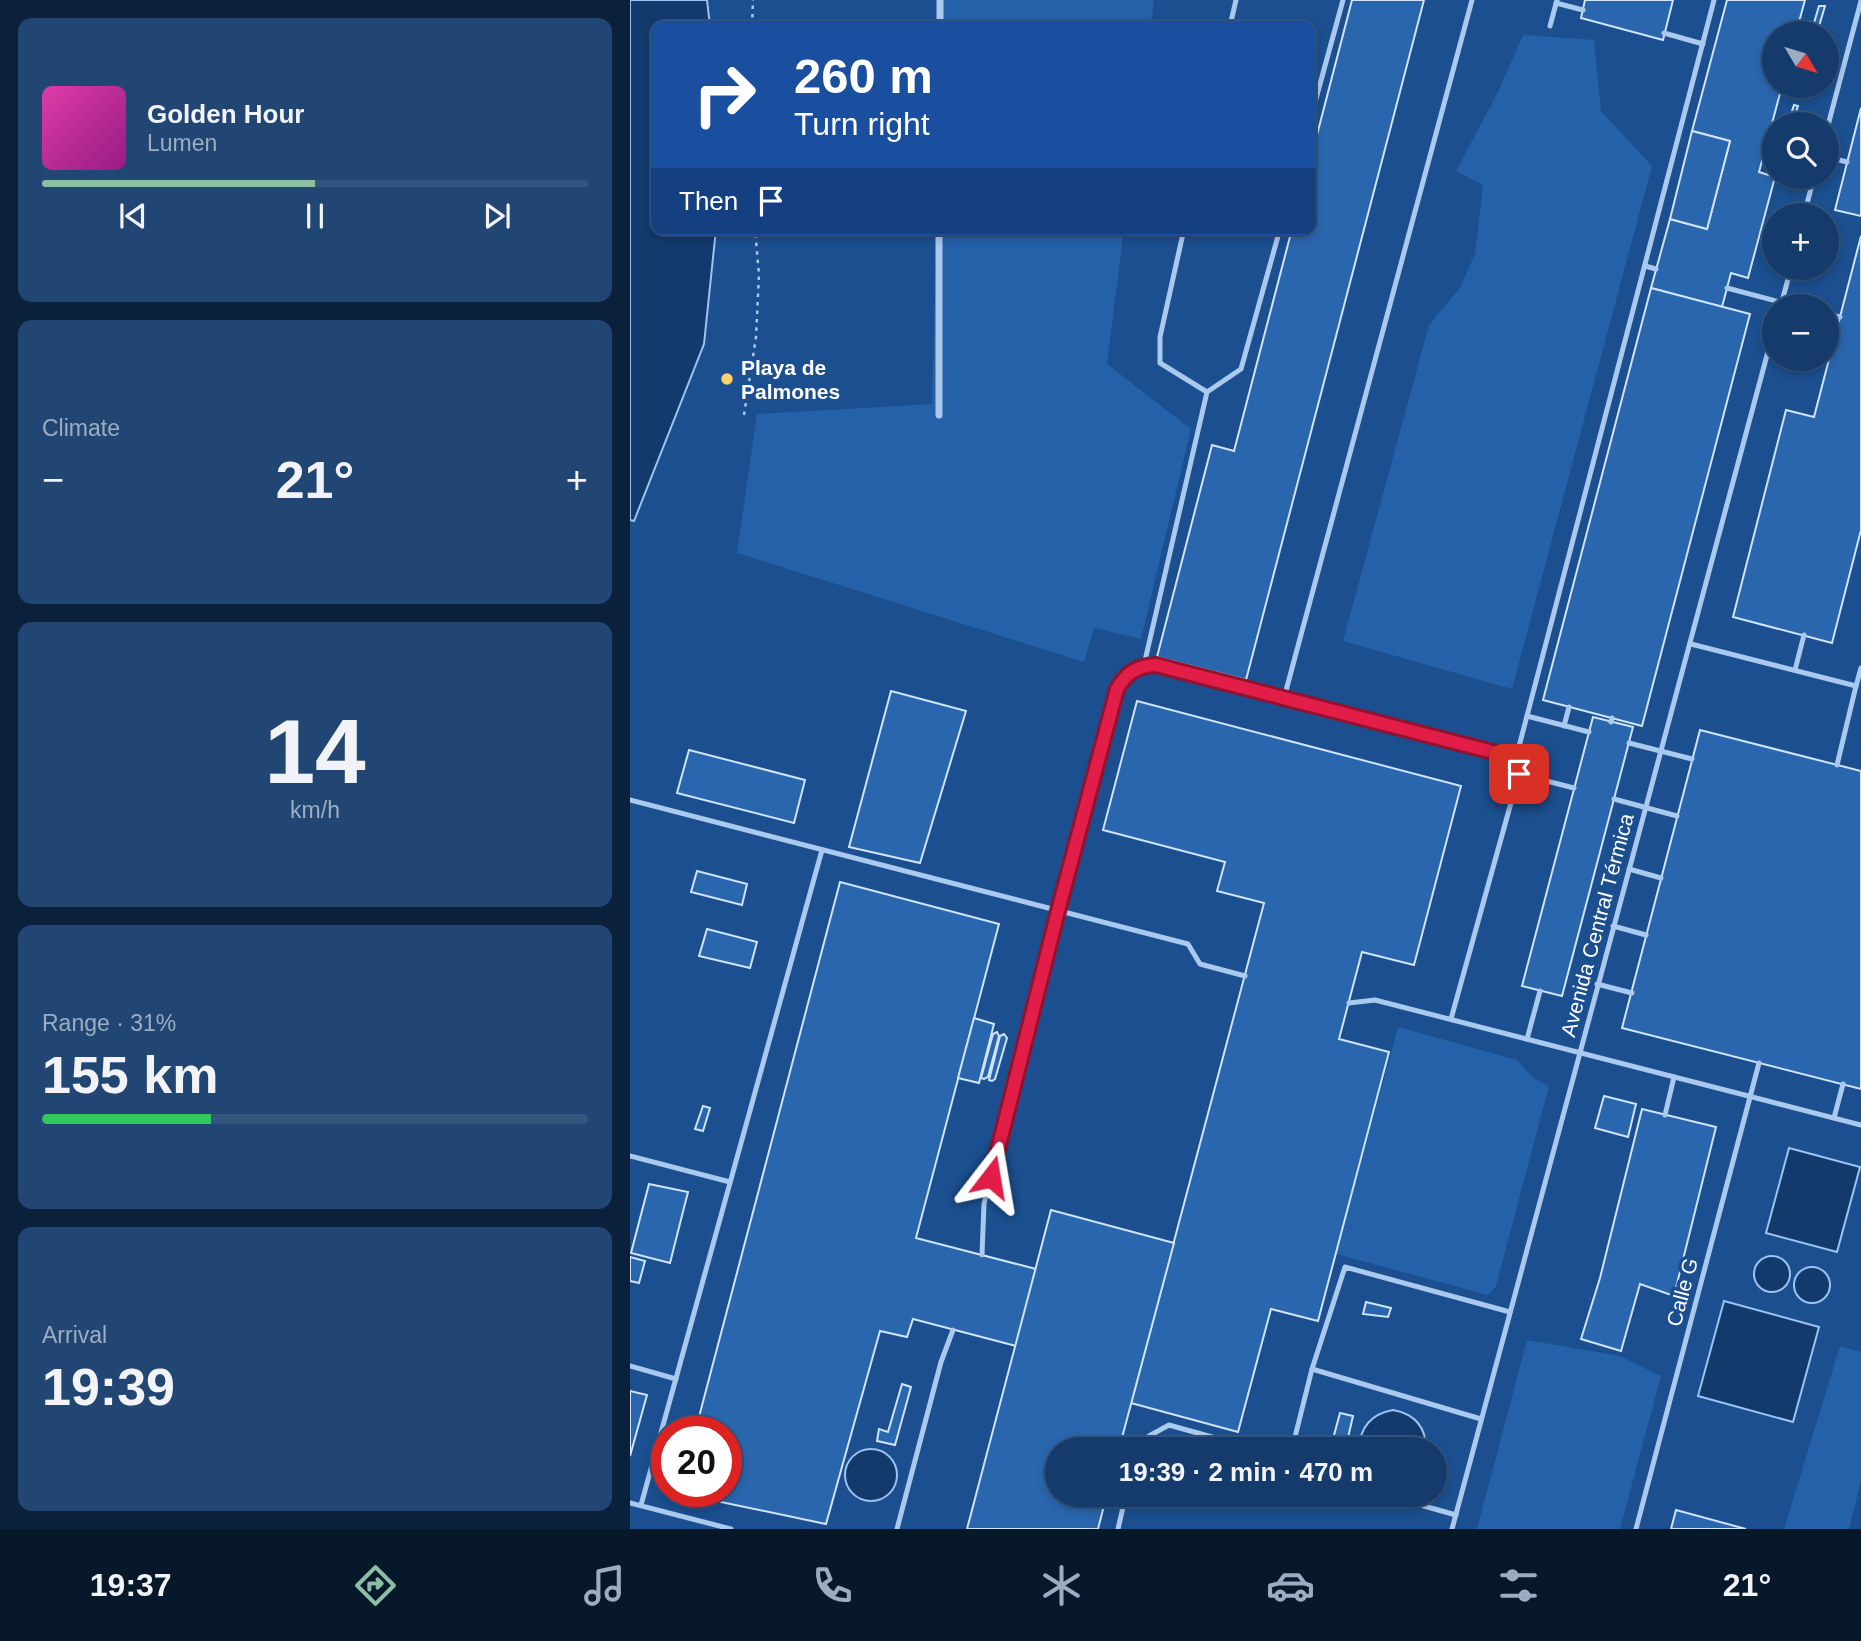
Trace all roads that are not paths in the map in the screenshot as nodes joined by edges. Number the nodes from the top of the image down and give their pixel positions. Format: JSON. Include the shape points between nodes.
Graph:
{"nodes":[{"id":1,"x":940,"y":0,"type":"edge"},
{"id":2,"x":1236,"y":0,"type":"edge"},
{"id":3,"x":1343,"y":0,"type":"edge"},
{"id":4,"x":1472,"y":0,"type":"edge"},
{"id":5,"x":1714,"y":0,"type":"edge"},
{"id":6,"x":1557,"y":1,"type":"edge"},
{"id":7,"x":1861,"y":1,"type":"edge"},
{"id":8,"x":1583,"y":10,"type":"dead end"},
{"id":9,"x":940,"y":21,"type":"edge"},
{"id":10,"x":1231,"y":21,"type":"edge"},
{"id":11,"x":1550,"y":26,"type":"dead end"},
{"id":12,"x":1664,"y":33,"type":"dead end"},
{"id":13,"x":1703,"y":44,"type":"junction"},
{"id":14,"x":1316,"y":99,"type":"edge"},
{"id":15,"x":1832,"y":112,"type":"edge"},
{"id":16,"x":1839,"y":160,"type":"edge"},
{"id":17,"x":1847,"y":162,"type":"dead end"},
{"id":18,"x":939,"y":235,"type":"edge"},
{"id":19,"x":1183,"y":235,"type":"edge"},
{"id":20,"x":1278,"y":235,"type":"edge"},
{"id":21,"x":1645,"y":266,"type":"junction"},
{"id":22,"x":1656,"y":269,"type":"dead end"},
{"id":23,"x":1727,"y":288,"type":"dead end"},
{"id":24,"x":1762,"y":299,"type":"edge"},
{"id":25,"x":1763,"y":371,"type":"edge"},
{"id":26,"x":1207,"y":392,"type":"junction"},
{"id":27,"x":939,"y":415,"type":"dead end"},
{"id":28,"x":1804,"y":635,"type":"dead end"},
{"id":29,"x":1691,"y":644,"type":"junction"},
{"id":30,"x":1144,"y":665,"type":"junction"},
{"id":31,"x":1861,"y":668,"type":"edge"},
{"id":32,"x":1795,"y":670,"type":"junction"},
{"id":33,"x":1856,"y":686,"type":"junction"},
{"id":34,"x":1284,"y":698,"type":"junction"},
{"id":35,"x":1569,"y":707,"type":"dead end"},
{"id":36,"x":1527,"y":716,"type":"junction"},
{"id":37,"x":1564,"y":726,"type":"junction"},
{"id":38,"x":1589,"y":732,"type":"dead end"},
{"id":39,"x":1629,"y":743,"type":"dead end"},
{"id":40,"x":1662,"y":751,"type":"junction"},
{"id":41,"x":1516,"y":758,"type":"junction"},
{"id":42,"x":1692,"y":759,"type":"dead end"},
{"id":43,"x":1838,"y":765,"type":"dead end"},
{"id":44,"x":1519,"y":774,"type":"junction"},
{"id":45,"x":1574,"y":788,"type":"dead end"},
{"id":46,"x":1614,"y":799,"type":"dead end"},
{"id":47,"x":630,"y":800,"type":"edge"},
{"id":48,"x":1646,"y":807,"type":"junction"},
{"id":49,"x":1677,"y":816,"type":"dead end"},
{"id":50,"x":822,"y":849,"type":"junction"},
{"id":51,"x":1629,"y":869,"type":"junction"},
{"id":52,"x":1661,"y":878,"type":"dead end"},
{"id":53,"x":1058,"y":911,"type":"junction"},
{"id":54,"x":1613,"y":926,"type":"junction"},
{"id":55,"x":1646,"y":935,"type":"dead end"},
{"id":56,"x":1245,"y":976,"type":"dead end"},
{"id":57,"x":1597,"y":984,"type":"junction"},
{"id":58,"x":1540,"y":991,"type":"dead end"},
{"id":59,"x":1632,"y":993,"type":"dead end"},
{"id":60,"x":1349,"y":1003,"type":"dead end"},
{"id":61,"x":1451,"y":1020,"type":"junction"},
{"id":62,"x":1527,"y":1039,"type":"junction"},
{"id":63,"x":1578,"y":1052,"type":"junction"},
{"id":64,"x":1759,"y":1063,"type":"dead end"},
{"id":65,"x":1674,"y":1077,"type":"junction"},
{"id":66,"x":1843,"y":1084,"type":"dead end"},
{"id":67,"x":1750,"y":1097,"type":"junction"},
{"id":68,"x":1665,"y":1115,"type":"dead end"},
{"id":69,"x":1833,"y":1118,"type":"junction"},
{"id":70,"x":1861,"y":1125,"type":"edge"},
{"id":71,"x":630,"y":1156,"type":"edge"},
{"id":72,"x":730,"y":1182,"type":"junction"},
{"id":73,"x":982,"y":1255,"type":"dead end"},
{"id":74,"x":1510,"y":1312,"type":"junction"},
{"id":75,"x":953,"y":1330,"type":"dead end"},
{"id":76,"x":630,"y":1366,"type":"edge"},
{"id":77,"x":1311,"y":1369,"type":"junction"},
{"id":78,"x":676,"y":1378,"type":"junction"},
{"id":79,"x":1481,"y":1419,"type":"junction"},
{"id":80,"x":1148,"y":1437,"type":"edge"},
{"id":81,"x":1212,"y":1437,"type":"edge"},
{"id":82,"x":1295,"y":1437,"type":"edge"},
{"id":83,"x":630,"y":1503,"type":"edge"},
{"id":84,"x":640,"y":1505,"type":"junction"},
{"id":85,"x":1123,"y":1507,"type":"edge"},
{"id":86,"x":1427,"y":1507,"type":"edge"},
{"id":87,"x":1456,"y":1515,"type":"junction"},
{"id":88,"x":731,"y":1529,"type":"edge"},
{"id":89,"x":897,"y":1529,"type":"edge"},
{"id":90,"x":1118,"y":1529,"type":"edge"},
{"id":91,"x":1452,"y":1529,"type":"edge"},
{"id":92,"x":1636,"y":1529,"type":"edge"}],
"edges":[{"from":1,"to":9,"type":"street"},
{"from":2,"to":10,"type":"lane"},
{"from":3,"to":14,"type":"lane"},
{"from":4,"to":34,"type":"lane"},
{"from":5,"to":13,"type":"lane"},
{"from":6,"to":8,"type":"lane"},
{"from":6,"to":11,"type":"lane"},
{"from":7,"to":15,"type":"lane"},
{"from":12,"to":13,"type":"lane"},
{"from":13,"to":21,"type":"lane"},
{"from":16,"to":17,"type":"lane"},
{"from":18,"to":27,"type":"street"},
{"from":19,"to":26,"type":"lane","via":[[1160,337],[1160,363]]},
{"from":20,"to":26,"type":"lane","via":[[1241,369]]},
{"from":21,"to":22,"type":"lane"},
{"from":21,"to":36,"type":"lane"},
{"from":23,"to":24,"type":"lane"},
{"from":25,"to":29,"type":"lane","name":"Avenida Central Térmica"},
{"from":26,"to":30,"type":"lane"},
{"from":28,"to":32,"type":"lane"},
{"from":29,"to":32,"type":"lane"},
{"from":29,"to":40,"type":"lane","name":"Avenida Central Térmica"},
{"from":30,"to":34,"type":"lane"},
{"from":30,"to":53,"type":"lane","via":[[1123,678],[1117,689]]},
{"from":31,"to":33,"type":"lane"},
{"from":32,"to":33,"type":"lane"},
{"from":33,"to":43,"type":"lane"},
{"from":34,"to":41,"type":"lane"},
{"from":35,"to":37,"type":"lane"},
{"from":36,"to":37,"type":"lane"},
{"from":36,"to":41,"type":"lane"},
{"from":37,"to":38,"type":"lane"},
{"from":39,"to":40,"type":"lane"},
{"from":40,"to":42,"type":"lane"},
{"from":40,"to":48,"type":"lane","name":"Avenida Central Térmica"},
{"from":41,"to":44,"type":"lane"},
{"from":44,"to":45,"type":"lane"},
{"from":44,"to":61,"type":"lane"},
{"from":46,"to":48,"type":"lane"},
{"from":47,"to":50,"type":"lane"},
{"from":48,"to":49,"type":"lane"},
{"from":48,"to":51,"type":"lane","name":"Avenida Central Térmica"},
{"from":50,"to":53,"type":"lane"},
{"from":50,"to":72,"type":"lane"},
{"from":51,"to":52,"type":"lane"},
{"from":51,"to":54,"type":"lane","name":"Avenida Central Térmica"},
{"from":53,"to":56,"type":"lane","via":[[1188,944],[1200,964]]},
{"from":53,"to":73,"type":"lane","via":[[984,1204]]},
{"from":54,"to":55,"type":"lane"},
{"from":54,"to":57,"type":"lane","name":"Avenida Central Térmica"},
{"from":57,"to":59,"type":"lane"},
{"from":57,"to":63,"type":"lane","name":"Avenida Central Térmica"},
{"from":58,"to":62,"type":"lane"},
{"from":60,"to":61,"type":"lane","via":[[1375,1000]]},
{"from":61,"to":62,"type":"lane"},
{"from":62,"to":63,"type":"lane"},
{"from":63,"to":65,"type":"lane"},
{"from":63,"to":74,"type":"lane","name":"Avenida Central Térmica"},
{"from":64,"to":67,"type":"lane","name":"Calle G"},
{"from":65,"to":67,"type":"lane"},
{"from":65,"to":68,"type":"lane"},
{"from":66,"to":69,"type":"lane"},
{"from":67,"to":69,"type":"lane"},
{"from":67,"to":92,"type":"lane","name":"Calle G"},
{"from":69,"to":70,"type":"lane"},
{"from":71,"to":72,"type":"lane"},
{"from":72,"to":78,"type":"lane"},
{"from":74,"to":77,"type":"lane","via":[[1345,1267]]},
{"from":74,"to":79,"type":"lane","name":"Avenida Central Térmica"},
{"from":75,"to":89,"type":"lane"},
{"from":76,"to":78,"type":"lane"},
{"from":77,"to":79,"type":"lane"},
{"from":77,"to":82,"type":"lane"},
{"from":78,"to":84,"type":"lane"},
{"from":79,"to":87,"type":"lane","name":"Avenida Central Térmica"},
{"from":80,"to":81,"type":"lane","via":[[1169,1425]]},
{"from":83,"to":84,"type":"lane"},
{"from":84,"to":88,"type":"lane"},
{"from":85,"to":90,"type":"lane"},
{"from":86,"to":87,"type":"lane"},
{"from":87,"to":91,"type":"lane","name":"Avenida Central Térmica"}]}
